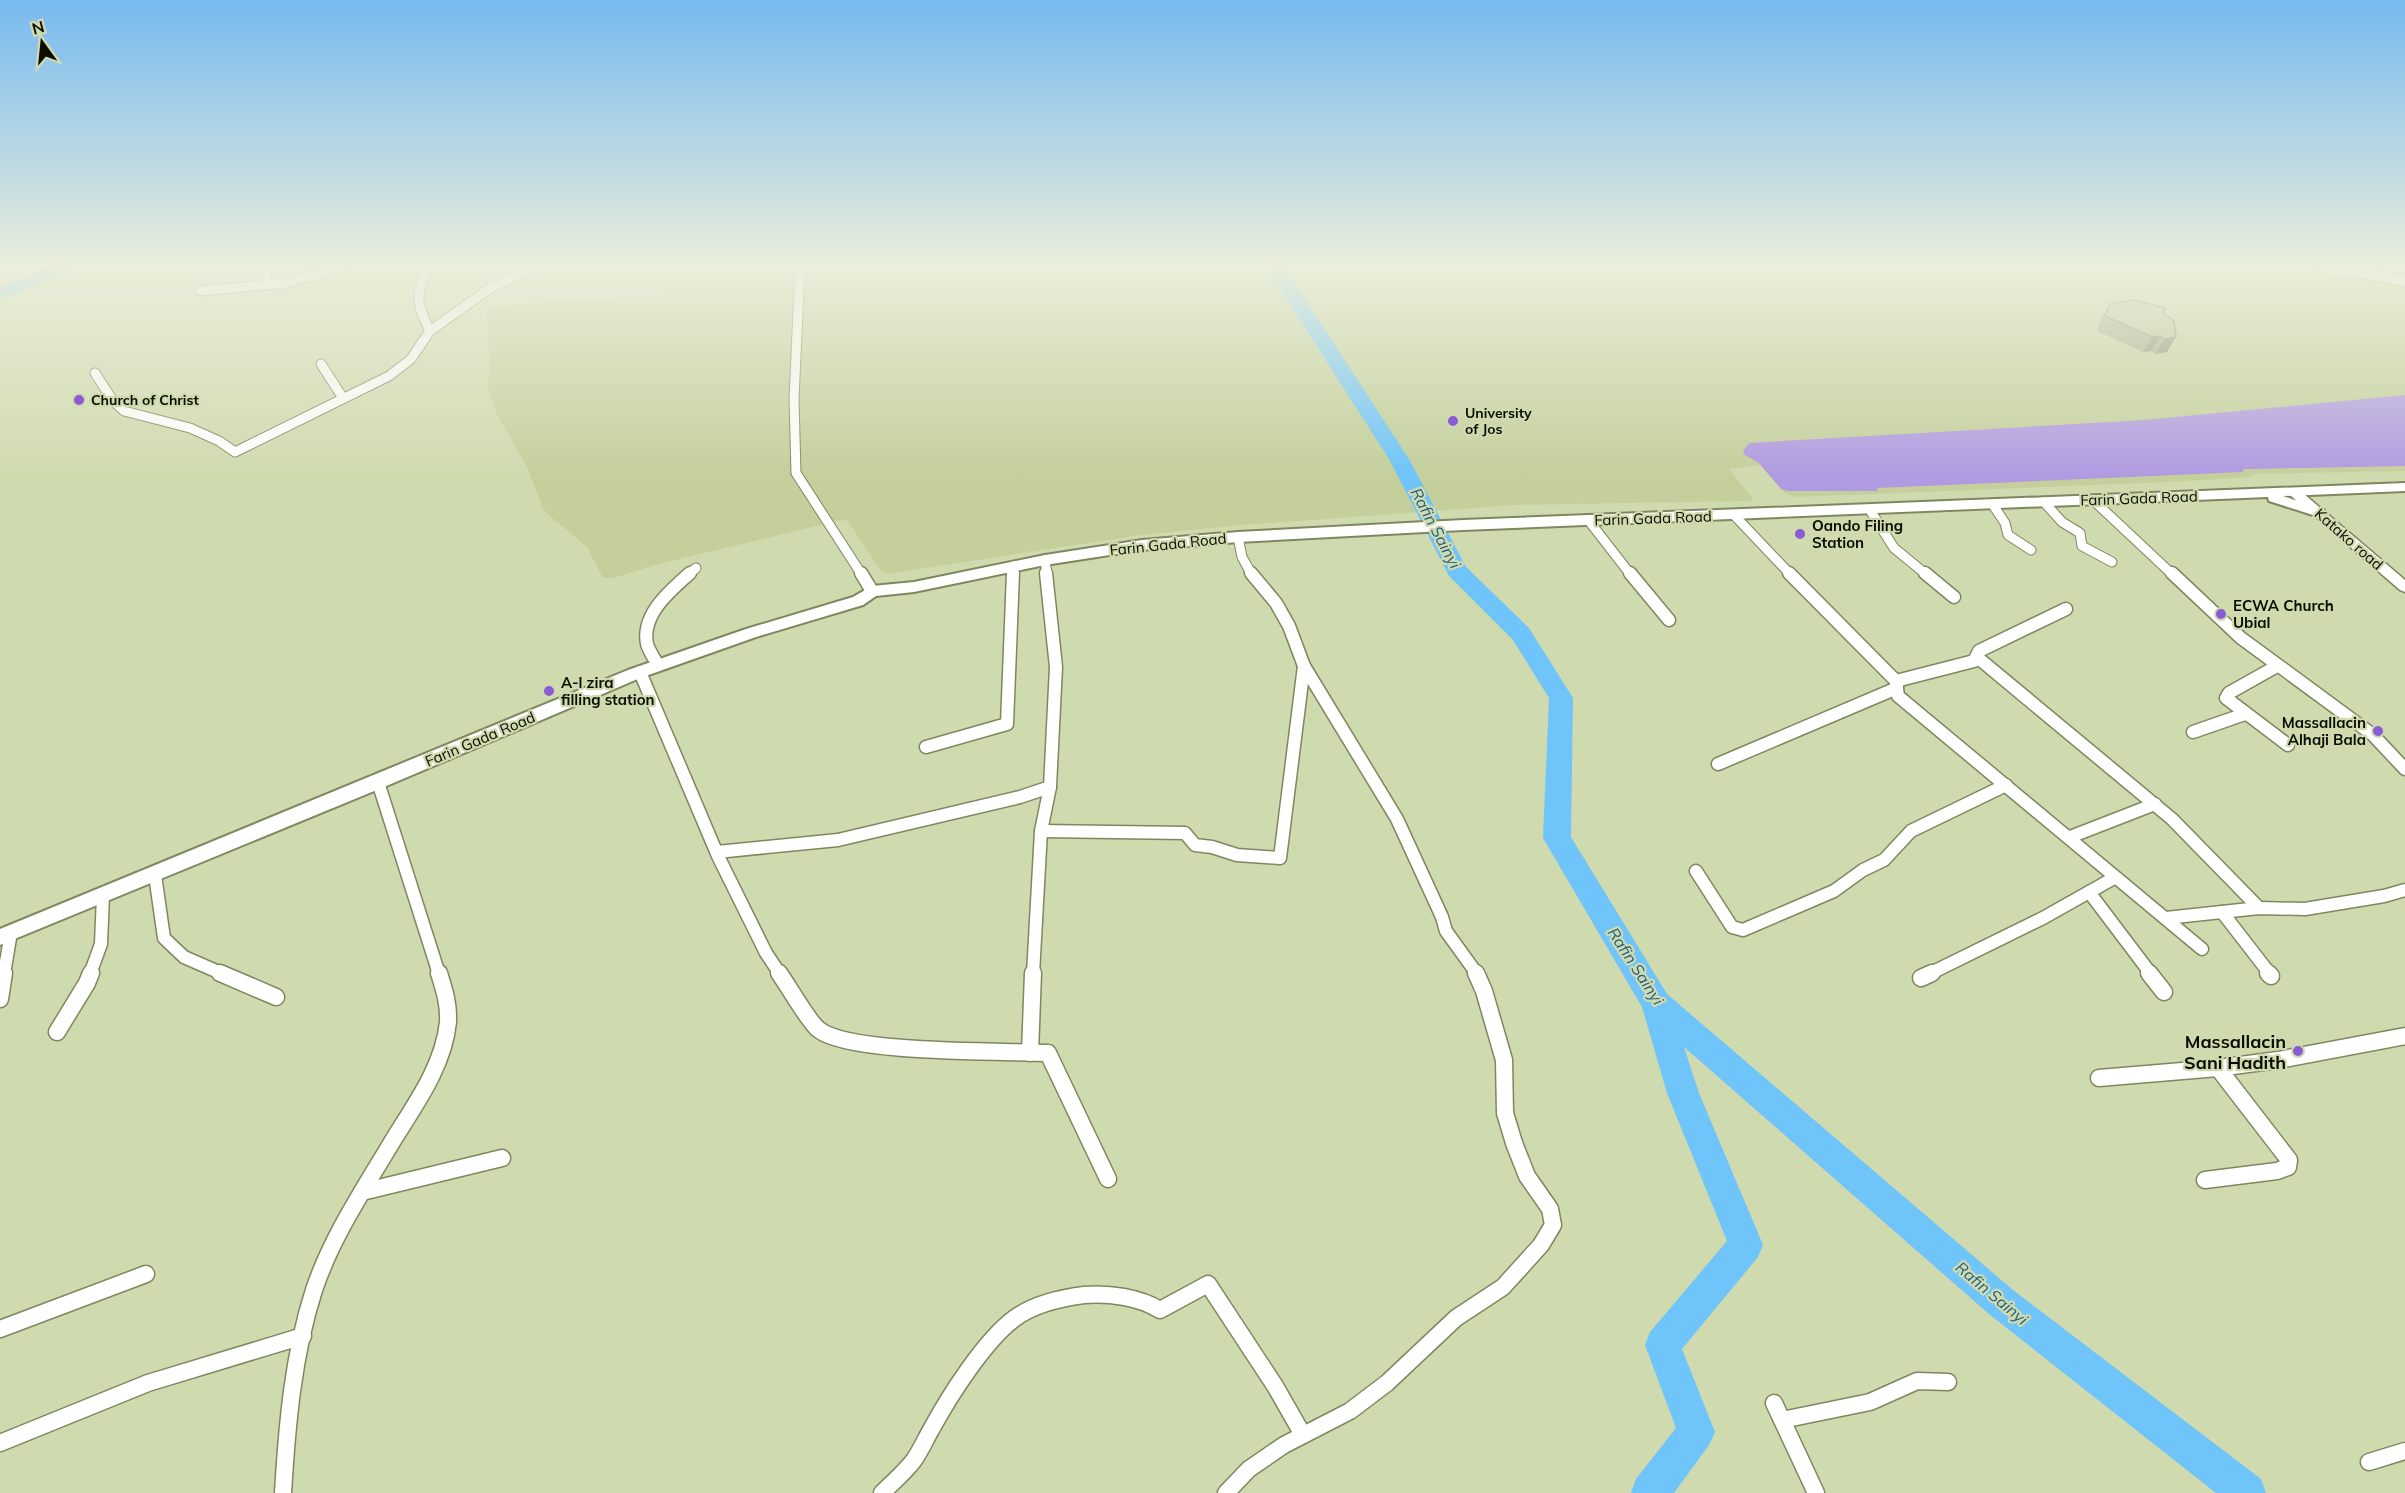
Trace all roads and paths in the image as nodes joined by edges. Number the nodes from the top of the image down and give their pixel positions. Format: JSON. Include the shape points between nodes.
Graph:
{"nodes":[{"id":1,"x":426,"y":337,"type":"edge"},
{"id":2,"x":797,"y":337,"type":"edge"},
{"id":3,"x":321,"y":364,"type":"dead end"},
{"id":4,"x":95,"y":373,"type":"dead end"},
{"id":5,"x":343,"y":398,"type":"junction"},
{"id":6,"x":2405,"y":487,"type":"edge"},
{"id":7,"x":2336,"y":490,"type":"junction"},
{"id":8,"x":2294,"y":492,"type":"junction"},
{"id":9,"x":2259,"y":494,"type":"junction"},
{"id":10,"x":2093,"y":500,"type":"junction"},
{"id":11,"x":2044,"y":502,"type":"junction"},
{"id":12,"x":1993,"y":505,"type":"junction"},
{"id":13,"x":1870,"y":510,"type":"junction"},
{"id":14,"x":1734,"y":515,"type":"junction"},
{"id":15,"x":2322,"y":516,"type":"junction"},
{"id":16,"x":1589,"y":521,"type":"junction"},
{"id":17,"x":1238,"y":537,"type":"junction"},
{"id":18,"x":2031,"y":550,"type":"dead end"},
{"id":19,"x":1045,"y":560,"type":"junction"},
{"id":20,"x":2112,"y":562,"type":"dead end"},
{"id":21,"x":1014,"y":566,"type":"junction"},
{"id":22,"x":696,"y":568,"type":"dead end"},
{"id":23,"x":2405,"y":587,"type":"edge"},
{"id":24,"x":872,"y":591,"type":"junction"},
{"id":25,"x":1954,"y":597,"type":"dead end"},
{"id":26,"x":2067,"y":609,"type":"dead end"},
{"id":27,"x":1669,"y":620,"type":"dead end"},
{"id":28,"x":1977,"y":657,"type":"junction"},
{"id":29,"x":658,"y":665,"type":"junction"},
{"id":30,"x":1304,"y":666,"type":"junction"},
{"id":31,"x":2277,"y":666,"type":"junction"},
{"id":32,"x":640,"y":672,"type":"junction"},
{"id":33,"x":1896,"y":685,"type":"junction"},
{"id":34,"x":2245,"y":714,"type":"junction"},
{"id":35,"x":2193,"y":732,"type":"dead end"},
{"id":36,"x":2288,"y":746,"type":"dead end"},
{"id":37,"x":926,"y":747,"type":"dead end"},
{"id":38,"x":1718,"y":764,"type":"dead end"},
{"id":39,"x":2405,"y":769,"type":"edge"},
{"id":40,"x":378,"y":783,"type":"junction"},
{"id":41,"x":2006,"y":785,"type":"junction"},
{"id":42,"x":1050,"y":787,"type":"junction"},
{"id":43,"x":2155,"y":804,"type":"junction"},
{"id":44,"x":1041,"y":831,"type":"junction"},
{"id":45,"x":2070,"y":837,"type":"junction"},
{"id":46,"x":717,"y":852,"type":"junction"},
{"id":47,"x":1696,"y":871,"type":"dead end"},
{"id":48,"x":154,"y":875,"type":"junction"},
{"id":49,"x":2114,"y":878,"type":"junction"},
{"id":50,"x":2089,"y":892,"type":"junction"},
{"id":51,"x":2403,"y":892,"type":"edge"},
{"id":52,"x":103,"y":896,"type":"junction"},
{"id":53,"x":2259,"y":908,"type":"junction"},
{"id":54,"x":2222,"y":912,"type":"junction"},
{"id":55,"x":2166,"y":918,"type":"junction"},
{"id":56,"x":6,"y":934,"type":"edge"},
{"id":57,"x":2202,"y":950,"type":"dead end"},
{"id":58,"x":2271,"y":976,"type":"dead end"},
{"id":59,"x":1921,"y":978,"type":"dead end"},
{"id":60,"x":2164,"y":992,"type":"dead end"},
{"id":61,"x":276,"y":997,"type":"dead end"},
{"id":62,"x":0,"y":999,"type":"edge"},
{"id":63,"x":57,"y":1032,"type":"dead end"},
{"id":64,"x":2405,"y":1036,"type":"edge"},
{"id":65,"x":1030,"y":1053,"type":"junction"},
{"id":66,"x":2218,"y":1068,"type":"junction"},
{"id":67,"x":2098,"y":1078,"type":"dead end"},
{"id":68,"x":502,"y":1158,"type":"dead end"},
{"id":69,"x":1108,"y":1179,"type":"dead end"},
{"id":70,"x":2205,"y":1180,"type":"dead end"},
{"id":71,"x":362,"y":1192,"type":"junction"},
{"id":72,"x":146,"y":1274,"type":"dead end"},
{"id":73,"x":0,"y":1329,"type":"edge"},
{"id":74,"x":303,"y":1336,"type":"junction"},
{"id":75,"x":1948,"y":1382,"type":"dead end"},
{"id":76,"x":1774,"y":1403,"type":"dead end"},
{"id":77,"x":1782,"y":1420,"type":"junction"},
{"id":78,"x":1303,"y":1435,"type":"junction"},
{"id":79,"x":0,"y":1443,"type":"edge"},
{"id":80,"x":2405,"y":1451,"type":"edge"},
{"id":81,"x":2369,"y":1462,"type":"dead end"},
{"id":82,"x":283,"y":1493,"type":"edge"},
{"id":83,"x":882,"y":1493,"type":"edge"},
{"id":84,"x":1226,"y":1493,"type":"edge"},
{"id":85,"x":1816,"y":1493,"type":"edge"}],
"edges":[{"from":1,"to":5,"type":"street","via":[[401,369]]},
{"from":2,"to":24,"type":"street","via":[[796,473]]},
{"from":3,"to":5,"type":"street"},
{"from":4,"to":5,"type":"street","via":[[124,411],[190,428],[235,452]]},
{"from":6,"to":7,"type":"main road","name":"Farin Gada Road"},
{"from":7,"to":8,"type":"main road","name":"Farin Gada Road"},
{"from":7,"to":15,"type":"main road"},
{"from":8,"to":9,"type":"main road","name":"Farin Gada Road"},
{"from":8,"to":15,"type":"street","name":"Katako road"},
{"from":9,"to":10,"type":"main road","name":"Farin Gada Road"},
{"from":9,"to":15,"type":"main road"},
{"from":10,"to":11,"type":"main road","name":"Farin Gada Road"},
{"from":10,"to":31,"type":"street","via":[[2241,638]]},
{"from":11,"to":12,"type":"main road","name":"Farin Gada Road"},
{"from":11,"to":20,"type":"street","via":[[2062,522],[2080,533],[2082,546]]},
{"from":12,"to":13,"type":"main road","name":"Farin Gada Road"},
{"from":12,"to":18,"type":"street","via":[[2008,534]]},
{"from":13,"to":14,"type":"main road","name":"Farin Gada Road"},
{"from":13,"to":25,"type":"street","via":[[1894,548]]},
{"from":14,"to":16,"type":"main road","name":"Farin Gada Road"},
{"from":14,"to":33,"type":"street"},
{"from":15,"to":23,"type":"street","name":"Katako road"},
{"from":16,"to":17,"type":"main road","name":"Farin Gada Road"},
{"from":16,"to":27,"type":"street"},
{"from":17,"to":19,"type":"main road","name":"Farin Gada Road","via":[[1142,545]]},
{"from":17,"to":30,"type":"street","via":[[1246,565],[1276,603]]},
{"from":19,"to":21,"type":"main road","name":"Farin Gada Road"},
{"from":19,"to":42,"type":"street","via":[[1056,667]]},
{"from":21,"to":24,"type":"main road","name":"Farin Gada Road","via":[[914,587]]},
{"from":21,"to":37,"type":"street","via":[[1007,724]]},
{"from":22,"to":29,"type":"street","via":[[650,618],[647,644]]},
{"from":24,"to":29,"type":"main road","name":"Farin Gada Road","via":[[858,601]]},
{"from":26,"to":28,"type":"street","via":[[1979,651]]},
{"from":28,"to":33,"type":"street"},
{"from":28,"to":43,"type":"street"},
{"from":29,"to":32,"type":"main road","name":"Farin Gada Road"},
{"from":30,"to":44,"type":"street","via":[[1280,858],[1237,855],[1195,845],[1185,833]]},
{"from":30,"to":78,"type":"street","via":[[1398,819],[1446,932],[1474,968],[1504,1060],[1505,1113],[1514,1143],[1527,1176],[1554,1218],[1541,1245],[1503,1287],[1456,1318],[1387,1383],[1350,1411]]},
{"from":31,"to":34,"type":"street","via":[[2229,693],[2229,702]]},
{"from":31,"to":39,"type":"street","via":[[2373,735]]},
{"from":32,"to":40,"type":"main road","name":"Farin Gada Road"},
{"from":32,"to":46,"type":"street"},
{"from":33,"to":38,"type":"street"},
{"from":33,"to":41,"type":"street","via":[[1898,696]]},
{"from":34,"to":35,"type":"street"},
{"from":34,"to":36,"type":"street"},
{"from":40,"to":48,"type":"main road","name":"Farin Gada Road"},
{"from":40,"to":71,"type":"street","via":[[446,996],[448,1026],[426,1088]]},
{"from":41,"to":45,"type":"street"},
{"from":41,"to":47,"type":"street","via":[[1921,825],[1884,860],[1834,891],[1743,930],[1732,927]]},
{"from":42,"to":44,"type":"street"},
{"from":42,"to":46,"type":"street","via":[[838,840]]},
{"from":43,"to":45,"type":"street"},
{"from":43,"to":53,"type":"street"},
{"from":44,"to":65,"type":"street"},
{"from":45,"to":49,"type":"street"},
{"from":46,"to":65,"type":"street","via":[[766,953],[818,1030],[850,1042],[882,1047]]},
{"from":48,"to":52,"type":"main road","name":"Farin Gada Road"},
{"from":48,"to":61,"type":"street","via":[[164,938],[184,957]]},
{"from":49,"to":50,"type":"street"},
{"from":49,"to":55,"type":"street"},
{"from":50,"to":59,"type":"street"},
{"from":50,"to":60,"type":"street"},
{"from":51,"to":53,"type":"street","via":[[2305,909]]},
{"from":52,"to":56,"type":"main road","name":"Farin Gada Road"},
{"from":52,"to":63,"type":"street","via":[[101,944],[87,983]]},
{"from":53,"to":54,"type":"street"},
{"from":54,"to":55,"type":"street"},
{"from":54,"to":58,"type":"street"},
{"from":55,"to":57,"type":"street"},
{"from":56,"to":62,"type":"street"},
{"from":64,"to":66,"type":"street"},
{"from":65,"to":69,"type":"street","via":[[1048,1053]]},
{"from":66,"to":67,"type":"street"},
{"from":66,"to":70,"type":"street","via":[[2289,1160],[2288,1167],[2277,1171]]},
{"from":68,"to":71,"type":"street"},
{"from":71,"to":74,"type":"street","via":[[322,1268]]},
{"from":72,"to":73,"type":"street"},
{"from":74,"to":79,"type":"street","via":[[148,1383]]},
{"from":74,"to":82,"type":"street","via":[[285,1450]]},
{"from":75,"to":77,"type":"street","via":[[1917,1381],[1870,1402]]},
{"from":76,"to":77,"type":"street"},
{"from":77,"to":85,"type":"street"},
{"from":78,"to":83,"type":"street","via":[[1208,1284],[1160,1310],[1147,1302],[1086,1294],[1059,1300],[1016,1318],[967,1376],[914,1460]]},
{"from":78,"to":84,"type":"street","via":[[1249,1469]]},
{"from":80,"to":81,"type":"street"}]}
